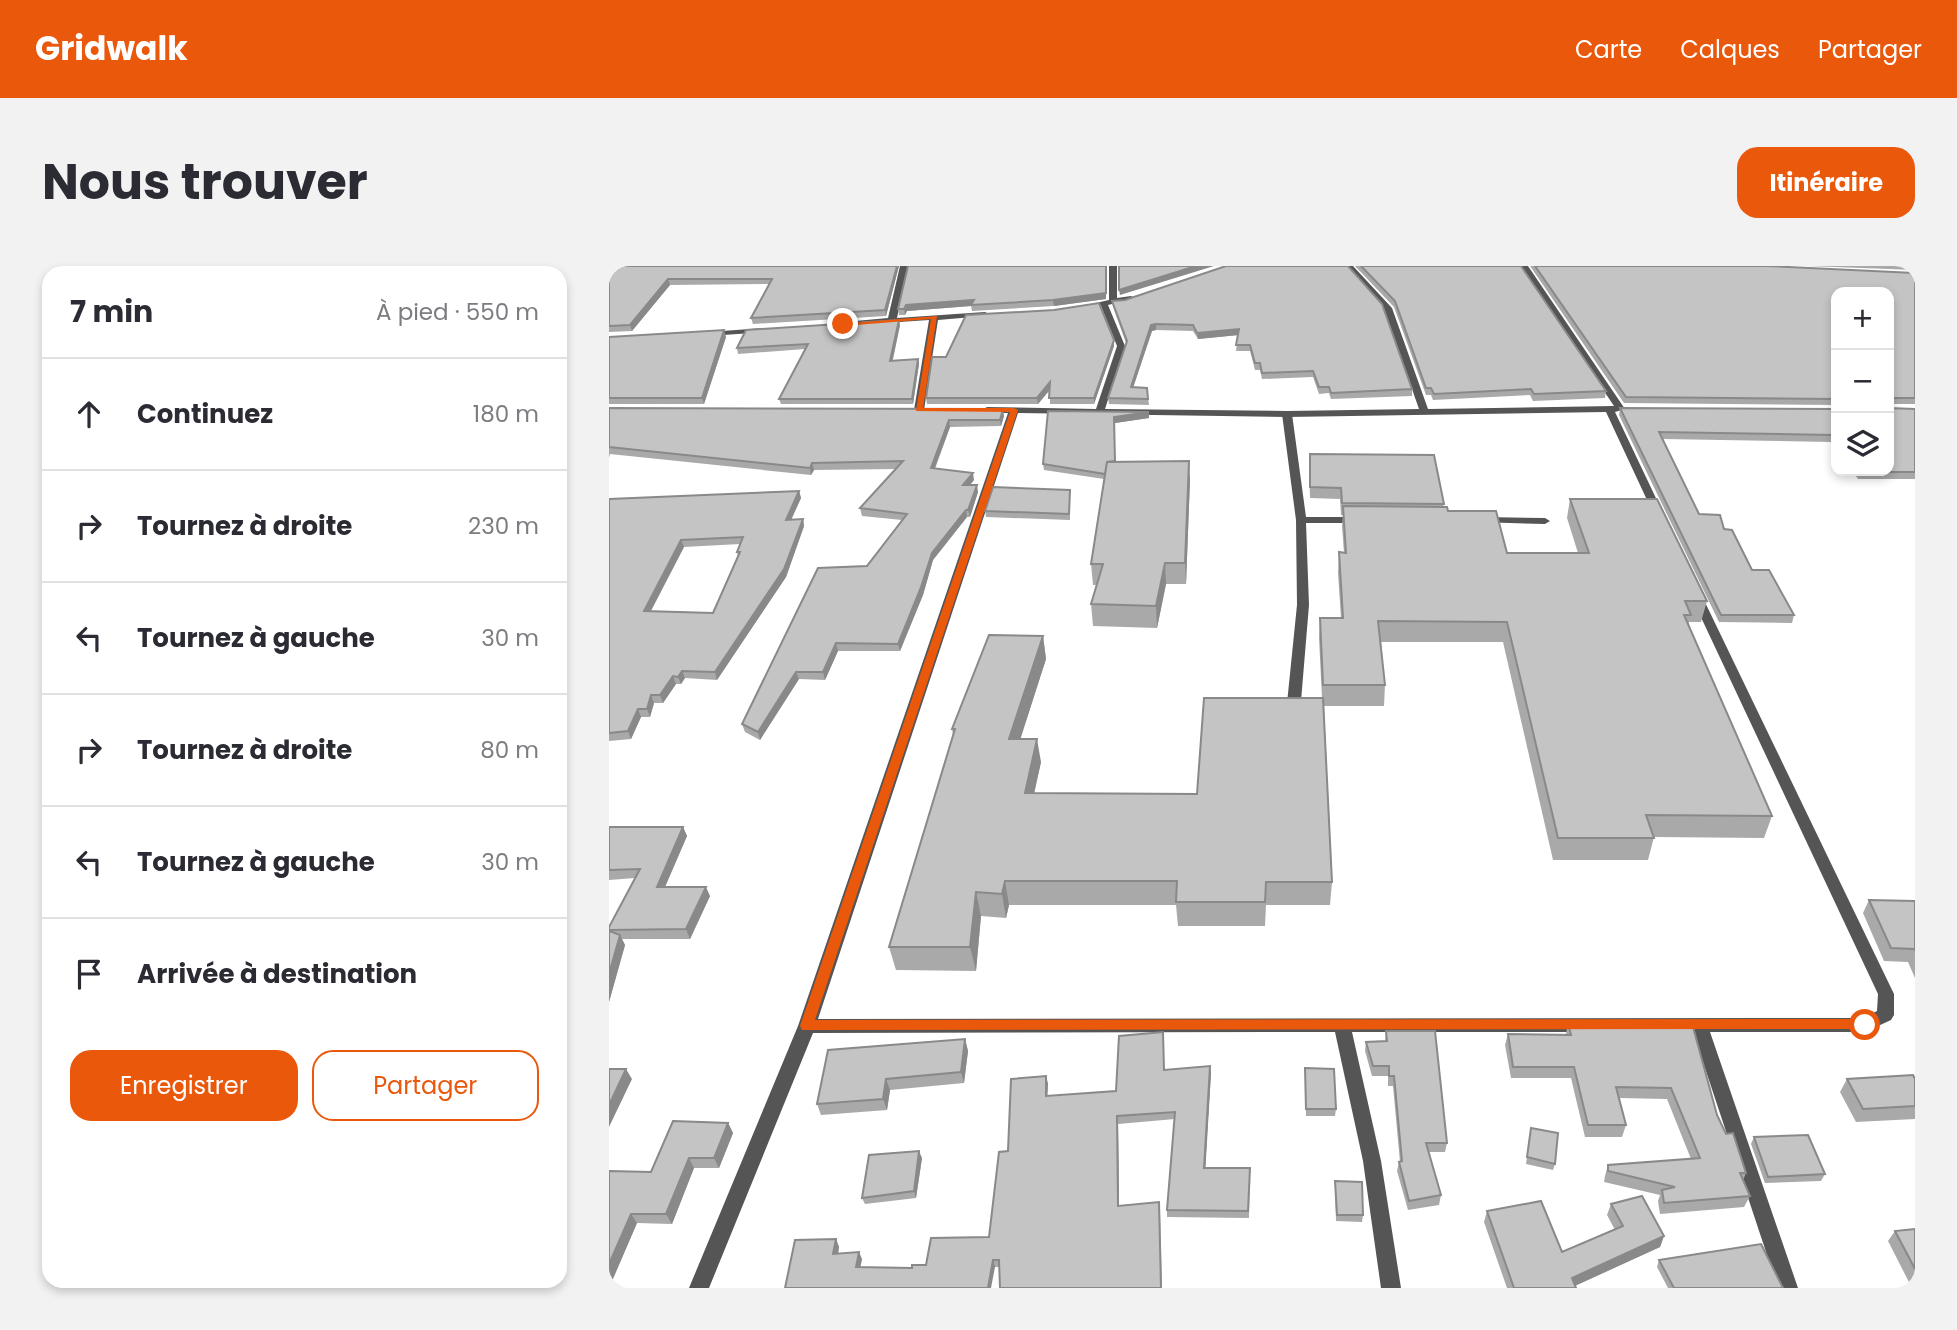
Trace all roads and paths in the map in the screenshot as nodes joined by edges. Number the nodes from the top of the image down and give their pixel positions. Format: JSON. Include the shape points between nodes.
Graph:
{"nodes":[{"id":1,"x":904,"y":266,"type":"edge"},
{"id":2,"x":1113,"y":266,"type":"edge"},
{"id":3,"x":1349,"y":266,"type":"edge"},
{"id":4,"x":1524,"y":266,"type":"edge"},
{"id":5,"x":1146,"y":293,"type":"edge"},
{"id":6,"x":1109,"y":303,"type":"junction"},
{"id":7,"x":1067,"y":309,"type":"edge"},
{"id":8,"x":1001,"y":314,"type":"edge"},
{"id":9,"x":934,"y":317,"type":"junction"},
{"id":10,"x":892,"y":320,"type":"junction"},
{"id":11,"x":843,"y":324,"type":"edge"},
{"id":12,"x":774,"y":329,"type":"edge"},
{"id":13,"x":692,"y":334,"type":"edge"},
{"id":14,"x":1634,"y":409,"type":"edge"},
{"id":15,"x":905,"y":410,"type":"edge"},
{"id":16,"x":919,"y":410,"type":"junction"},
{"id":17,"x":932,"y":410,"type":"edge"},
{"id":18,"x":973,"y":410,"type":"edge"},
{"id":19,"x":1014,"y":410,"type":"junction"},
{"id":20,"x":1100,"y":410,"type":"junction"},
{"id":21,"x":1615,"y":410,"type":"junction"},
{"id":22,"x":1424,"y":411,"type":"junction"},
{"id":23,"x":1287,"y":414,"type":"junction"},
{"id":24,"x":1301,"y":520,"type":"junction"},
{"id":25,"x":1369,"y":520,"type":"edge"},
{"id":26,"x":1464,"y":520,"type":"edge"},
{"id":27,"x":1545,"y":521,"type":"dead end"},
{"id":28,"x":1668,"y":535,"type":"edge"},
{"id":29,"x":1692,"y":585,"type":"edge"},
{"id":30,"x":1293,"y":713,"type":"edge"},
{"id":31,"x":1699,"y":1024,"type":"junction"},
{"id":32,"x":1342,"y":1025,"type":"junction"},
{"id":33,"x":807,"y":1026,"type":"junction"},
{"id":34,"x":698,"y":1288,"type":"edge"},
{"id":35,"x":1391,"y":1288,"type":"edge"},
{"id":36,"x":1788,"y":1288,"type":"edge"}],
"edges":[{"from":1,"to":10,"type":"street"},
{"from":2,"to":6,"type":"street"},
{"from":3,"to":22,"type":"street","via":[[1388,308]]},
{"from":4,"to":21,"type":"street"},
{"from":5,"to":6,"type":"street"},
{"from":6,"to":7,"type":"street"},
{"from":6,"to":20,"type":"street","via":[[1121,346]]},
{"from":8,"to":9,"type":"street"},
{"from":9,"to":10,"type":"street"},
{"from":9,"to":16,"type":"street"},
{"from":10,"to":11,"type":"street"},
{"from":12,"to":13,"type":"street"},
{"from":14,"to":21,"type":"street"},
{"from":15,"to":16,"type":"street"},
{"from":16,"to":17,"type":"street"},
{"from":18,"to":19,"type":"street"},
{"from":19,"to":20,"type":"street"},
{"from":19,"to":33,"type":"street"},
{"from":20,"to":23,"type":"street"},
{"from":21,"to":22,"type":"street"},
{"from":21,"to":28,"type":"street"},
{"from":22,"to":23,"type":"street"},
{"from":23,"to":24,"type":"street"},
{"from":24,"to":25,"type":"street"},
{"from":24,"to":30,"type":"street","via":[[1303,605]]},
{"from":26,"to":27,"type":"street"},
{"from":29,"to":31,"type":"street","via":[[1886,994],[1885,1015],[1865,1025]]},
{"from":31,"to":32,"type":"street"},
{"from":31,"to":36,"type":"street"},
{"from":32,"to":33,"type":"street"},
{"from":32,"to":35,"type":"street","via":[[1372,1161]]},
{"from":33,"to":34,"type":"street"}]}
